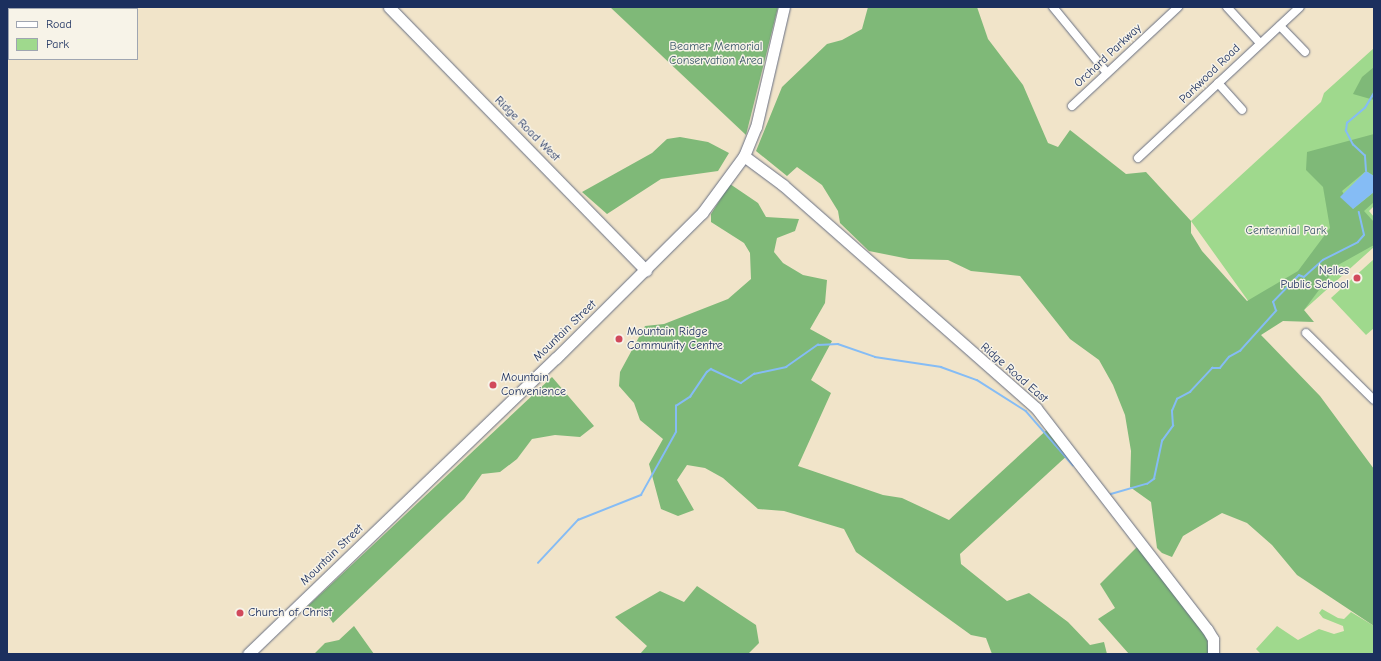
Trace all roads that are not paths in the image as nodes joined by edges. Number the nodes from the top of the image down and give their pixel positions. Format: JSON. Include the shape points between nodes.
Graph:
{"nodes":[{"id":1,"x":389,"y":7,"type":"edge"},
{"id":2,"x":784,"y":7,"type":"edge"},
{"id":3,"x":1052,"y":7,"type":"edge"},
{"id":4,"x":1178,"y":7,"type":"edge"},
{"id":5,"x":1226,"y":7,"type":"edge"},
{"id":6,"x":1300,"y":7,"type":"edge"},
{"id":7,"x":1280,"y":26,"type":"junction"},
{"id":8,"x":1260,"y":43,"type":"junction"},
{"id":9,"x":1305,"y":52,"type":"dead end"},
{"id":10,"x":1107,"y":73,"type":"junction"},
{"id":11,"x":1218,"y":83,"type":"junction"},
{"id":12,"x":1072,"y":106,"type":"dead end"},
{"id":13,"x":1242,"y":110,"type":"dead end"},
{"id":14,"x":744,"y":156,"type":"junction"},
{"id":15,"x":1138,"y":158,"type":"dead end"},
{"id":16,"x":646,"y":270,"type":"junction"},
{"id":17,"x":1306,"y":333,"type":"dead end"},
{"id":18,"x":1374,"y":400,"type":"edge"},
{"id":19,"x":248,"y":654,"type":"edge"},
{"id":20,"x":1213,"y":654,"type":"edge"}],
"edges":[{"from":1,"to":16,"type":"main road","name":"Ridge Road West"},
{"from":2,"to":14,"type":"main road","name":"Mountain Street","via":[[756,127]]},
{"from":3,"to":10,"type":"street"},
{"from":4,"to":10,"type":"street","name":"Orchard Parkway"},
{"from":5,"to":8,"type":"street"},
{"from":6,"to":7,"type":"street","name":"Parkwood Road"},
{"from":7,"to":8,"type":"street","name":"Parkwood Road"},
{"from":7,"to":9,"type":"street"},
{"from":8,"to":11,"type":"street","name":"Parkwood Road"},
{"from":10,"to":12,"type":"street","name":"Orchard Parkway"},
{"from":11,"to":13,"type":"street"},
{"from":11,"to":15,"type":"street","name":"Parkwood Road"},
{"from":14,"to":16,"type":"main road","name":"Mountain Street","via":[[702,213]]},
{"from":14,"to":20,"type":"main road","name":"Ridge Road East","via":[[783,185],[1036,408],[1207,629],[1213,639]]},
{"from":16,"to":19,"type":"main road","name":"Mountain Street"},
{"from":17,"to":18,"type":"street"}]}
